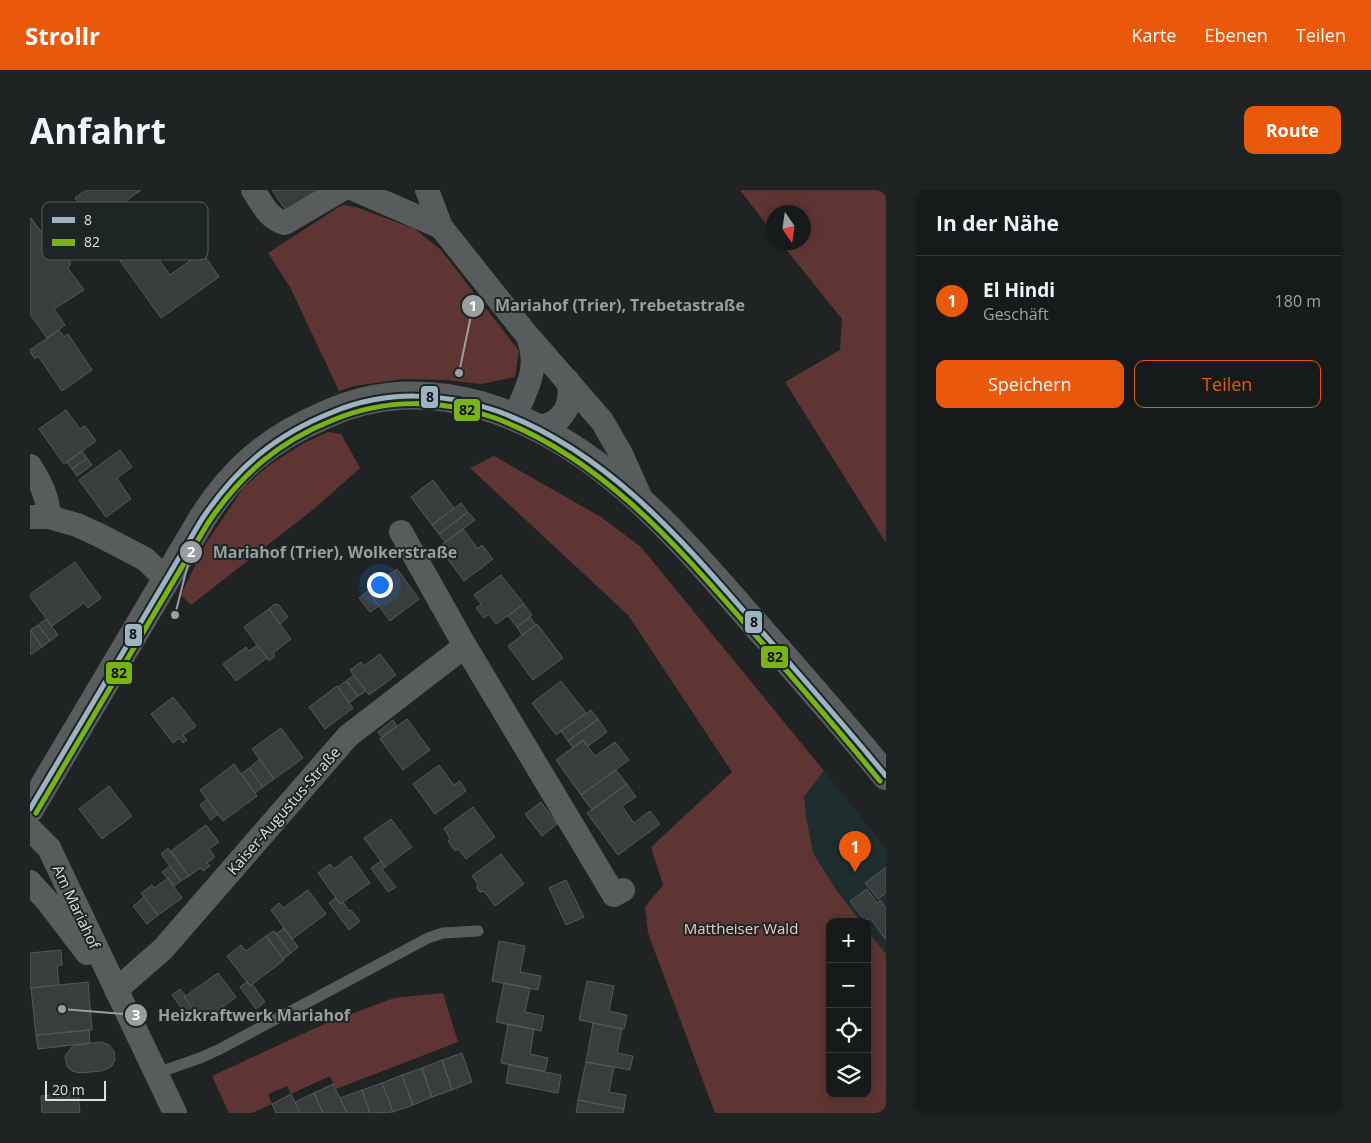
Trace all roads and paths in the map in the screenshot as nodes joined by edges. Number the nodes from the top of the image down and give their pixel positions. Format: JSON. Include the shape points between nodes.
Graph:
{"nodes":[{"id":1,"x":253,"y":190,"type":"edge"},
{"id":2,"x":341,"y":190,"type":"edge"},
{"id":3,"x":356,"y":190,"type":"edge"},
{"id":4,"x":427,"y":190,"type":"edge"},
{"id":5,"x":440,"y":227,"type":"junction"},
{"id":6,"x":527,"y":335,"type":"junction"},
{"id":7,"x":568,"y":381,"type":"junction"},
{"id":8,"x":527,"y":421,"type":"junction"},
{"id":9,"x":30,"y":466,"type":"edge"},
{"id":10,"x":644,"y":505,"type":"junction"},
{"id":11,"x":39,"y":517,"type":"edge"},
{"id":12,"x":401,"y":532,"type":"dead end"},
{"id":13,"x":166,"y":578,"type":"junction"},
{"id":14,"x":465,"y":646,"type":"junction"},
{"id":15,"x":886,"y":776,"type":"edge"},
{"id":16,"x":30,"y":809,"type":"edge"},
{"id":17,"x":30,"y":829,"type":"edge"},
{"id":18,"x":30,"y":882,"type":"edge"},
{"id":19,"x":623,"y":890,"type":"dead end"},
{"id":20,"x":478,"y":931,"type":"dead end"},
{"id":21,"x":116,"y":990,"type":"junction"},
{"id":22,"x":157,"y":1073,"type":"junction"},
{"id":23,"x":176,"y":1113,"type":"edge"}],
"edges":[{"from":1,"to":2,"type":"street","via":[[268,214],[285,223]]},
{"from":3,"to":5,"type":"street"},
{"from":4,"to":5,"type":"street"},
{"from":5,"to":6,"type":"street"},
{"from":6,"to":7,"type":"street"},
{"from":6,"to":8,"type":"street","via":[[532,346],[533,368],[526,390]]},
{"from":7,"to":8,"type":"street","via":[[570,396],[564,413],[557,420],[550,424]]},
{"from":7,"to":10,"type":"street","via":[[602,421]]},
{"from":8,"to":10,"type":"street","via":[[600,466]]},
{"from":8,"to":13,"type":"street","via":[[460,399],[418,394],[358,402],[338,409],[299,426],[264,449],[238,472],[212,502]]},
{"from":9,"to":11,"type":"street","via":[[45,492],[48,505]]},
{"from":10,"to":15,"type":"street","via":[[707,569]]},
{"from":11,"to":13,"type":"street","via":[[77,525],[99,535],[145,559]]},
{"from":12,"to":14,"type":"street"},
{"from":13,"to":16,"type":"street"},
{"from":14,"to":19,"type":"street","via":[[614,895]]},
{"from":14,"to":21,"type":"street","name":"Kaiser-Augustus-Straße","via":[[348,736],[163,949]]},
{"from":17,"to":21,"type":"street","name":"Am Mariahof","via":[[49,848]]},
{"from":18,"to":21,"type":"street","name":"Am Mariahof"},
{"from":20,"to":22,"type":"lane","via":[[428,938],[220,1049]]},
{"from":21,"to":22,"type":"street","name":"Am Mariahof"},
{"from":22,"to":23,"type":"street","name":"Am Mariahof"}]}
